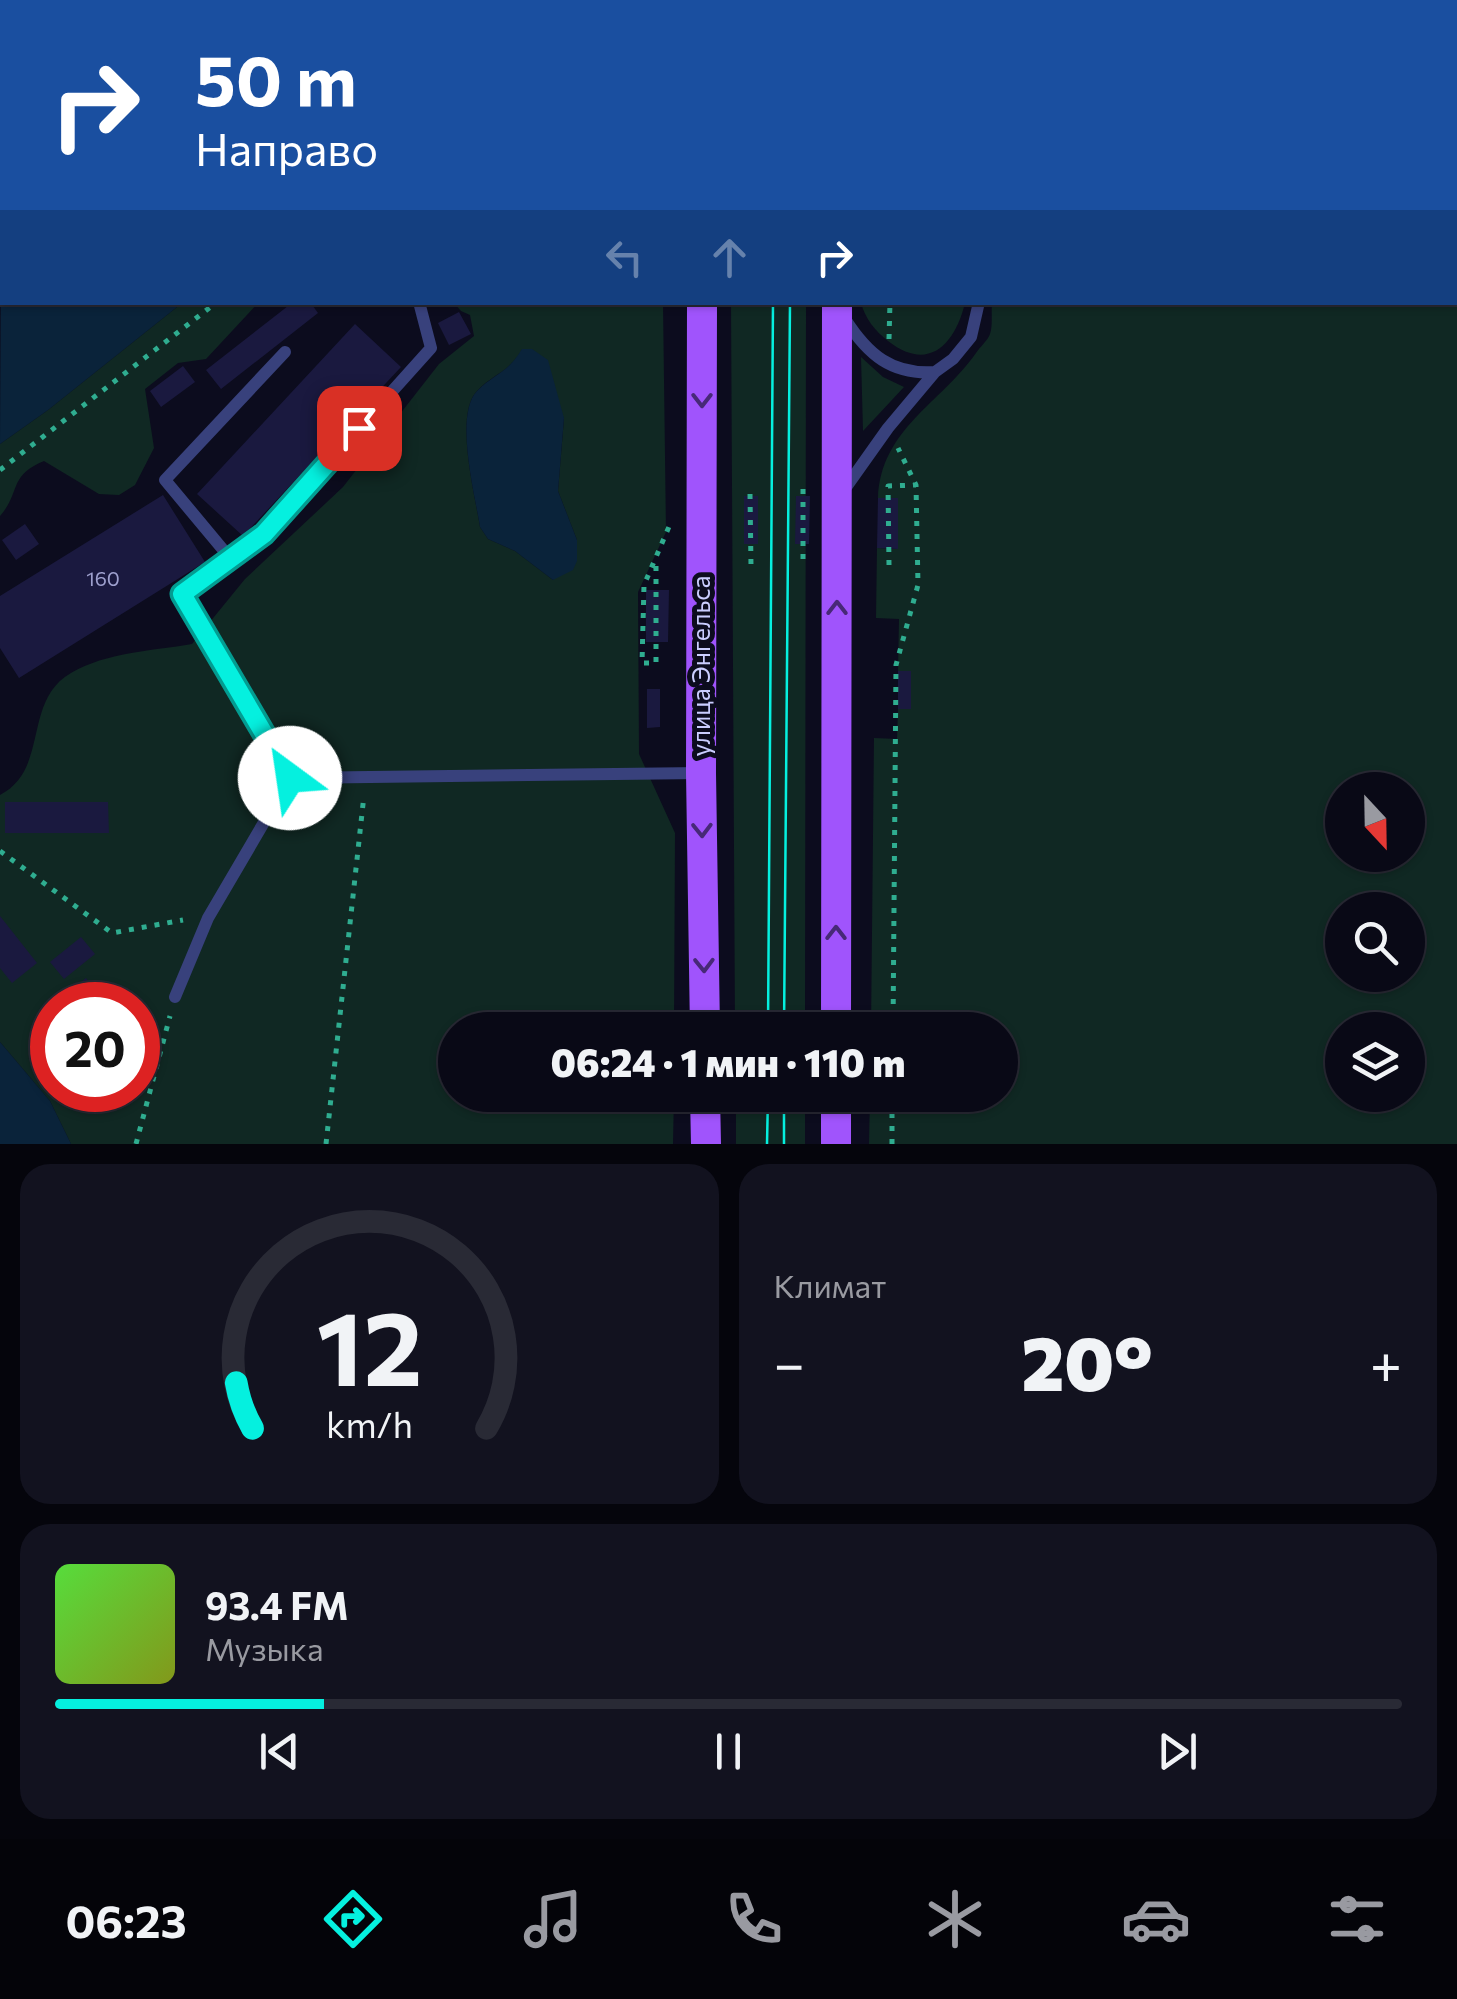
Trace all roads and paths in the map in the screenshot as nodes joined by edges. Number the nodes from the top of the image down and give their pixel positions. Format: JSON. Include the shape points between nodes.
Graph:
{"nodes":[{"id":1,"x":213,"y":305,"type":"edge"},
{"id":2,"x":421,"y":305,"type":"edge"},
{"id":3,"x":702,"y":305,"type":"edge"},
{"id":4,"x":838,"y":305,"type":"edge"},
{"id":5,"x":839,"y":305,"type":"edge"},
{"id":6,"x":890,"y":305,"type":"edge"},
{"id":7,"x":978,"y":305,"type":"edge"},
{"id":8,"x":285,"y":352,"type":"dead end"},
{"id":9,"x":888,"y":365,"type":"junction"},
{"id":10,"x":935,"y":372,"type":"junction"},
{"id":11,"x":888,"y":428,"type":"junction"},
{"id":12,"x":0,"y":470,"type":"edge"},
{"id":13,"x":916,"y":485,"type":"junction"},
{"id":14,"x":802,"y":489,"type":"dead end"},
{"id":15,"x":750,"y":494,"type":"dead end"},
{"id":16,"x":837,"y":500,"type":"junction"},
{"id":17,"x":672,"y":521,"type":"dead end"},
{"id":18,"x":230,"y":558,"type":"junction"},
{"id":19,"x":803,"y":565,"type":"dead end"},
{"id":20,"x":888,"y":565,"type":"dead end"},
{"id":21,"x":656,"y":566,"type":"dead end"},
{"id":22,"x":751,"y":566,"type":"dead end"},
{"id":23,"x":701,"y":774,"type":"junction"},
{"id":24,"x":366,"y":777,"type":"junction"},
{"id":25,"x":290,"y":778,"type":"junction"},
{"id":26,"x":0,"y":850,"type":"edge"},
{"id":27,"x":226,"y":887,"type":"junction"},
{"id":28,"x":175,"y":996,"type":"joint"},
{"id":29,"x":704,"y":1012,"type":"edge"},
{"id":30,"x":836,"y":1012,"type":"edge"},
{"id":31,"x":893,"y":1012,"type":"edge"},
{"id":32,"x":706,"y":1112,"type":"edge"},
{"id":33,"x":836,"y":1112,"type":"edge"},
{"id":34,"x":892,"y":1112,"type":"edge"},
{"id":35,"x":136,"y":1144,"type":"edge"},
{"id":36,"x":326,"y":1144,"type":"edge"},
{"id":37,"x":706,"y":1144,"type":"edge"},
{"id":38,"x":836,"y":1144,"type":"edge"},
{"id":39,"x":892,"y":1144,"type":"edge"}],
"edges":[{"from":1,"to":12,"type":"path"},
{"from":2,"to":18,"type":"lane","via":[[431,348],[264,534]]},
{"from":3,"to":23,"type":"main road","name":"улица Энгельса","one_way":true},
{"from":4,"to":16,"type":"main road"},
{"from":5,"to":9,"type":"lane","via":[[859,339]]},
{"from":6,"to":9,"type":"path"},
{"from":7,"to":10,"type":"lane","via":[[971,337]]},
{"from":8,"to":18,"type":"lane","via":[[165,480]]},
{"from":9,"to":10,"type":"lane","via":[[906,373]]},
{"from":10,"to":11,"type":"lane"},
{"from":11,"to":13,"type":"path"},
{"from":11,"to":16,"type":"lane"},
{"from":13,"to":20,"type":"path","via":[[888,486]]},
{"from":13,"to":31,"type":"path","via":[[918,585],[896,664]]},
{"from":14,"to":19,"type":"path"},
{"from":15,"to":22,"type":"path"},
{"from":30,"to":16,"type":"main road","one_way":true},
{"from":17,"to":21,"type":"path","via":[[644,585],[642,663],[656,662]]},
{"from":18,"to":25,"type":"lane","via":[[182,594]]},
{"from":23,"to":24,"type":"lane"},
{"from":23,"to":29,"type":"main road","name":"улица Энгельса","one_way":true},
{"from":24,"to":25,"type":"lane"},
{"from":24,"to":36,"type":"path"},
{"from":25,"to":27,"type":"lane"},
{"from":26,"to":27,"type":"path","via":[[112,933],[182,922]]},
{"from":27,"to":28,"type":"lane"},
{"from":28,"to":35,"type":"path"},
{"from":32,"to":37,"type":"main road"},
{"from":33,"to":38,"type":"main road"},
{"from":34,"to":39,"type":"path"}]}
